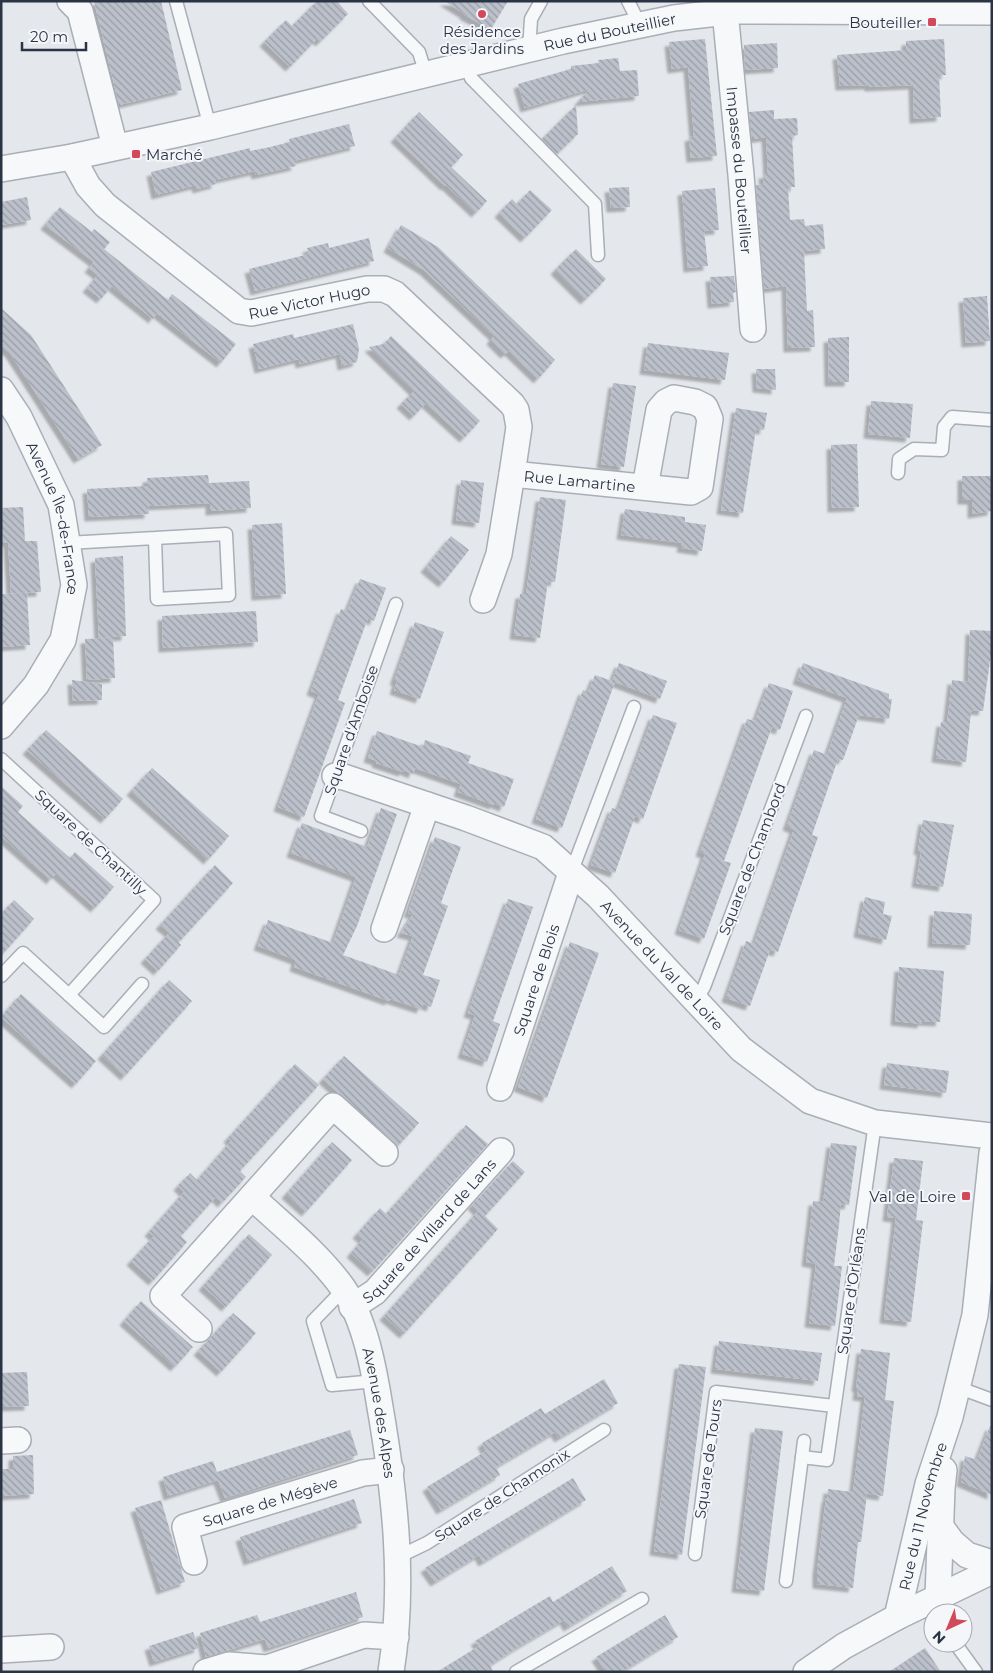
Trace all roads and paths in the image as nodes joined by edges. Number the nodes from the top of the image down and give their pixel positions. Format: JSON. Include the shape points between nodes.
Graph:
{"nodes":[{"id":1,"x":70,"y":1,"type":"edge"},
{"id":2,"x":176,"y":1,"type":"edge"},
{"id":3,"x":369,"y":1,"type":"edge"},
{"id":4,"x":541,"y":1,"type":"edge"},
{"id":5,"x":628,"y":1,"type":"edge"},
{"id":6,"x":725,"y":11,"type":"junction"},
{"id":7,"x":992,"y":12,"type":"edge"},
{"id":8,"x":640,"y":25,"type":"junction"},
{"id":9,"x":529,"y":50,"type":"junction"},
{"id":10,"x":467,"y":65,"type":"junction"},
{"id":11,"x":426,"y":75,"type":"junction"},
{"id":12,"x":210,"y":127,"type":"junction"},
{"id":13,"x":115,"y":147,"type":"junction"},
{"id":14,"x":72,"y":157,"type":"junction"},
{"id":15,"x":1,"y":169,"type":"edge"},
{"id":16,"x":598,"y":256,"type":"dead end"},
{"id":17,"x":753,"y":329,"type":"dead end"},
{"id":18,"x":1,"y":390,"type":"edge"},
{"id":19,"x":992,"y":420,"type":"edge"},
{"id":20,"x":898,"y":473,"type":"dead end"},
{"id":21,"x":512,"y":474,"type":"junction"},
{"id":22,"x":645,"y":487,"type":"dead end"},
{"id":23,"x":155,"y":538,"type":"junction"},
{"id":24,"x":67,"y":543,"type":"junction"},
{"id":25,"x":483,"y":600,"type":"dead end"},
{"id":26,"x":396,"y":604,"type":"dead end"},
{"id":27,"x":634,"y":707,"type":"dead end"},
{"id":28,"x":806,"y":716,"type":"dead end"},
{"id":29,"x":1,"y":726,"type":"edge"},
{"id":30,"x":1,"y":759,"type":"edge"},
{"id":31,"x":335,"y":776,"type":"junction"},
{"id":32,"x":427,"y":805,"type":"junction"},
{"id":33,"x":361,"y":831,"type":"dead end"},
{"id":34,"x":572,"y":873,"type":"junction"},
{"id":35,"x":384,"y":929,"type":"dead end"},
{"id":36,"x":1,"y":976,"type":"edge"},
{"id":37,"x":142,"y":984,"type":"dead end"},
{"id":38,"x":69,"y":995,"type":"junction"},
{"id":39,"x":695,"y":1000,"type":"junction"},
{"id":40,"x":500,"y":1088,"type":"dead end"},
{"id":41,"x":875,"y":1123,"type":"junction"},
{"id":42,"x":992,"y":1136,"type":"edge"},
{"id":43,"x":501,"y":1151,"type":"dead end"},
{"id":44,"x":385,"y":1153,"type":"dead end"},
{"id":45,"x":992,"y":1153,"type":"edge"},
{"id":46,"x":252,"y":1197,"type":"junction"},
{"id":47,"x":348,"y":1298,"type":"junction"},
{"id":48,"x":199,"y":1328,"type":"dead end"},
{"id":49,"x":376,"y":1381,"type":"junction"},
{"id":50,"x":957,"y":1387,"type":"junction"},
{"id":51,"x":992,"y":1400,"type":"edge"},
{"id":52,"x":834,"y":1406,"type":"junction"},
{"id":53,"x":950,"y":1417,"type":"junction"},
{"id":54,"x":604,"y":1430,"type":"dead end"},
{"id":55,"x":804,"y":1441,"type":"dead end"},
{"id":56,"x":802,"y":1457,"type":"junction"},
{"id":57,"x":827,"y":1460,"type":"junction"},
{"id":58,"x":391,"y":1470,"type":"junction"},
{"id":59,"x":826,"y":1473,"type":"dead end"},
{"id":60,"x":941,"y":1527,"type":"junction"},
{"id":61,"x":695,"y":1554,"type":"dead end"},
{"id":62,"x":398,"y":1557,"type":"junction"},
{"id":63,"x":194,"y":1562,"type":"dead end"},
{"id":64,"x":992,"y":1564,"type":"edge"},
{"id":65,"x":992,"y":1571,"type":"edge"},
{"id":66,"x":786,"y":1581,"type":"dead end"},
{"id":67,"x":642,"y":1599,"type":"dead end"},
{"id":68,"x":940,"y":1603,"type":"edge"},
{"id":69,"x":943,"y":1603,"type":"edge"},
{"id":70,"x":923,"y":1610,"type":"edge"},
{"id":71,"x":897,"y":1617,"type":"junction"},
{"id":72,"x":396,"y":1637,"type":"junction"},
{"id":73,"x":50,"y":1647,"type":"dead end"},
{"id":74,"x":1,"y":1650,"type":"edge"},
{"id":75,"x":962,"y":1653,"type":"edge"},
{"id":76,"x":206,"y":1672,"type":"edge"},
{"id":77,"x":391,"y":1672,"type":"edge"},
{"id":78,"x":516,"y":1672,"type":"edge"},
{"id":79,"x":806,"y":1672,"type":"edge"},
{"id":80,"x":976,"y":1672,"type":"edge"}],
"edges":[{"from":1,"to":13,"type":"street","via":[[80,11]]},
{"from":2,"to":12,"type":"lane"},
{"from":3,"to":11,"type":"lane","via":[[419,52]]},
{"from":4,"to":9,"type":"lane","via":[[531,19]]},
{"from":5,"to":8,"type":"lane"},
{"from":6,"to":7,"type":"street","name":"Rue du Bouteillier"},
{"from":6,"to":8,"type":"street","name":"Rue du Bouteillier"},
{"from":6,"to":17,"type":"street","name":"Impasse du Bouteillier"},
{"from":8,"to":9,"type":"street","name":"Rue du Bouteillier"},
{"from":9,"to":10,"type":"street","name":"Rue du Bouteillier"},
{"from":10,"to":11,"type":"street","name":"Rue du Bouteillier"},
{"from":10,"to":16,"type":"lane","via":[[471,78],[595,204]]},
{"from":11,"to":12,"type":"street","name":"Rue du Bouteillier"},
{"from":12,"to":13,"type":"street","name":"Rue du Bouteillier"},
{"from":13,"to":14,"type":"street","name":"Rue du Bouteillier"},
{"from":14,"to":15,"type":"street","name":"Rue du Bouteillier"},
{"from":14,"to":21,"type":"street","name":"Rue Victor Hugo","via":[[88,186],[105,205],[239,311],[251,313],[368,289],[384,289],[396,294],[516,410],[519,427]]},
{"from":18,"to":24,"type":"street","name":"Avenue Île-de-France","via":[[19,417],[61,506]]},
{"from":19,"to":20,"type":"lane","via":[[952,417],[944,427],[942,450],[914,449],[899,459]]},
{"from":21,"to":22,"type":"street","name":"Rue Lamartine"},
{"from":21,"to":25,"type":"street","name":"Rue Victor Hugo","via":[[499,554]]},
{"from":23,"to":23,"type":"lane","via":[[226,534],[229,594],[157,599]]},
{"from":23,"to":24,"type":"lane"},
{"from":24,"to":29,"type":"street","name":"Avenue Île-de-France","via":[[74,585],[63,640],[36,685]]},
{"from":26,"to":31,"type":"lane","name":"Square d'Amboise"},
{"from":27,"to":34,"type":"lane"},
{"from":28,"to":39,"type":"lane","name":"Square de Chambord","via":[[704,987]]},
{"from":30,"to":38,"type":"lane","name":"Square de Chantilly","via":[[154,900]]},
{"from":31,"to":32,"type":"street","name":"Avenue du Val de Loire"},
{"from":31,"to":33,"type":"lane","name":"Square d'Amboise","via":[[321,816]]},
{"from":32,"to":34,"type":"street","name":"Avenue du Val de Loire","via":[[543,847]]},
{"from":32,"to":35,"type":"street"},
{"from":34,"to":39,"type":"street","name":"Avenue du Val de Loire","via":[[598,896]]},
{"from":34,"to":40,"type":"street","name":"Square de Blois"},
{"from":36,"to":38,"type":"lane","via":[[23,953]]},
{"from":37,"to":38,"type":"lane","via":[[104,1027]]},
{"from":39,"to":41,"type":"street","name":"Avenue du Val de Loire","via":[[741,1049],[810,1101]]},
{"from":41,"to":42,"type":"street","name":"Avenue du Val de Loire"},
{"from":41,"to":52,"type":"lane","name":"Square d'Orléans"},
{"from":43,"to":47,"type":"street","name":"Square de Villard de Lans","via":[[375,1292]]},
{"from":44,"to":46,"type":"street","via":[[333,1106]]},
{"from":45,"to":50,"type":"street","name":"Rue du 11 Novembre","via":[[975,1315]]},
{"from":46,"to":47,"type":"street","name":"Avenue des Alpes","via":[[313,1253]]},
{"from":46,"to":48,"type":"street","via":[[163,1296]]},
{"from":47,"to":49,"type":"street","name":"Avenue des Alpes","via":[[363,1327]]},
{"from":47,"to":49,"type":"lane","via":[[313,1321],[332,1385]]},
{"from":49,"to":58,"type":"street","name":"Avenue des Alpes"},
{"from":50,"to":51,"type":"lane"},
{"from":50,"to":53,"type":"street","name":"Rue du 11 Novembre"},
{"from":52,"to":57,"type":"lane","name":"Square d'Orléans"},
{"from":52,"to":61,"type":"lane","name":"Square de Tours","via":[[716,1392]]},
{"from":53,"to":60,"type":"street","name":"Rue du 11 Novembre"},
{"from":53,"to":71,"type":"street","name":"Rue du 11 Novembre","via":[[928,1484]]},
{"from":54,"to":62,"type":"lane","name":"Square de Chamonix","via":[[427,1544]]},
{"from":55,"to":56,"type":"lane"},
{"from":56,"to":57,"type":"lane"},
{"from":56,"to":66,"type":"lane"},
{"from":57,"to":59,"type":"lane","name":"Square d'Orléans"},
{"from":58,"to":62,"type":"street","name":"Avenue des Alpes"},
{"from":58,"to":63,"type":"street","name":"Square de Mégève","via":[[363,1473],[185,1527]]},
{"from":60,"to":64,"type":"street","via":[[967,1555]]},
{"from":60,"to":68,"type":"street","name":"Rue du 11 Novembre"},
{"from":62,"to":72,"type":"street","name":"Avenue des Alpes"},
{"from":65,"to":69,"type":"street"},
{"from":67,"to":78,"type":"lane"},
{"from":70,"to":71,"type":"street"},
{"from":71,"to":79,"type":"street","via":[[844,1646]]},
{"from":72,"to":76,"type":"street","via":[[364,1635],[267,1668],[229,1665]]},
{"from":72,"to":77,"type":"street","name":"Avenue des Alpes"},
{"from":73,"to":74,"type":"street"},
{"from":75,"to":80,"type":"lane"}]}
